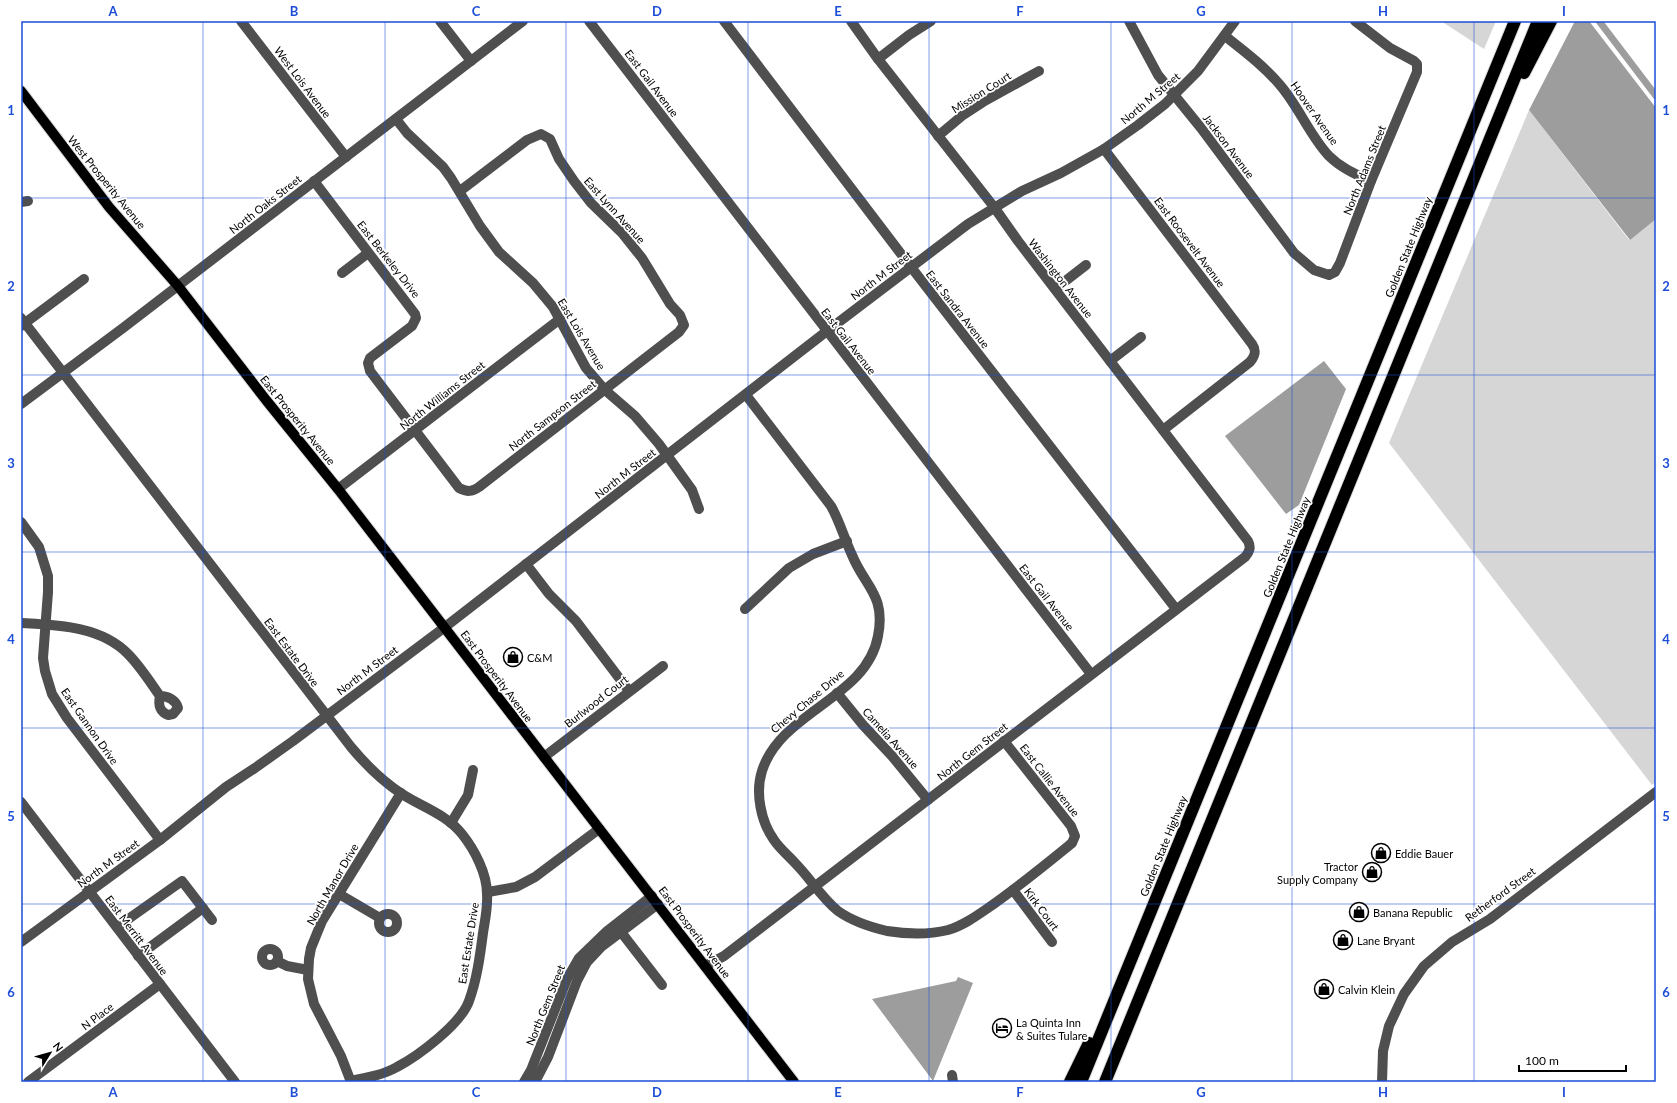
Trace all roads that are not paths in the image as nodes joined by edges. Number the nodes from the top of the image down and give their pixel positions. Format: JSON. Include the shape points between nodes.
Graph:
{"nodes":[{"id":1,"x":241,"y":21,"type":"edge"},
{"id":2,"x":440,"y":21,"type":"edge"},
{"id":3,"x":523,"y":21,"type":"edge"},
{"id":4,"x":589,"y":21,"type":"edge"},
{"id":5,"x":724,"y":21,"type":"edge"},
{"id":6,"x":851,"y":21,"type":"edge"},
{"id":7,"x":931,"y":21,"type":"edge"},
{"id":8,"x":1129,"y":21,"type":"edge"},
{"id":9,"x":1235,"y":21,"type":"edge"},
{"id":10,"x":1355,"y":21,"type":"edge"},
{"id":11,"x":1515,"y":21,"type":"edge"},
{"id":12,"x":1538,"y":21,"type":"edge"},
{"id":13,"x":1551,"y":21,"type":"edge"},
{"id":14,"x":1225,"y":36,"type":"junction"},
{"id":15,"x":878,"y":59,"type":"junction"},
{"id":16,"x":471,"y":61,"type":"junction"},
{"id":17,"x":1039,"y":71,"type":"dead end"},
{"id":18,"x":1510,"y":89,"type":"junction"},
{"id":19,"x":21,"y":91,"type":"edge"},
{"id":20,"x":1174,"y":96,"type":"junction"},
{"id":21,"x":396,"y":119,"type":"junction"},
{"id":22,"x":938,"y":136,"type":"junction"},
{"id":23,"x":1104,"y":149,"type":"junction"},
{"id":24,"x":346,"y":157,"type":"junction"},
{"id":25,"x":314,"y":181,"type":"junction"},
{"id":26,"x":1371,"y":182,"type":"junction"},
{"id":27,"x":460,"y":191,"type":"junction"},
{"id":28,"x":994,"y":207,"type":"junction"},
{"id":29,"x":368,"y":253,"type":"junction"},
{"id":30,"x":1086,"y":265,"type":"dead end"},
{"id":31,"x":911,"y":268,"type":"junction"},
{"id":32,"x":342,"y":273,"type":"dead end"},
{"id":33,"x":1322,"y":273,"type":"joint"},
{"id":34,"x":84,"y":279,"type":"dead end"},
{"id":35,"x":178,"y":286,"type":"junction"},
{"id":36,"x":1055,"y":289,"type":"junction"},
{"id":37,"x":560,"y":319,"type":"junction"},
{"id":38,"x":22,"y":322,"type":"edge"},
{"id":39,"x":684,"y":325,"type":"joint"},
{"id":40,"x":827,"y":332,"type":"junction"},
{"id":41,"x":1141,"y":337,"type":"dead end"},
{"id":42,"x":1110,"y":361,"type":"junction"},
{"id":43,"x":63,"y":373,"type":"junction"},
{"id":44,"x":605,"y":390,"type":"junction"},
{"id":45,"x":746,"y":395,"type":"junction"},
{"id":46,"x":21,"y":404,"type":"edge"},
{"id":47,"x":416,"y":430,"type":"junction"},
{"id":48,"x":1163,"y":430,"type":"junction"},
{"id":49,"x":667,"y":456,"type":"junction"},
{"id":50,"x":338,"y":489,"type":"junction"},
{"id":51,"x":470,"y":492,"type":"joint"},
{"id":52,"x":699,"y":509,"type":"dead end"},
{"id":53,"x":21,"y":522,"type":"edge"},
{"id":54,"x":847,"y":542,"type":"junction"},
{"id":55,"x":1250,"y":550,"type":"joint"},
{"id":56,"x":526,"y":564,"type":"junction"},
{"id":57,"x":745,"y":609,"type":"dead end"},
{"id":58,"x":1176,"y":609,"type":"junction"},
{"id":59,"x":21,"y":623,"type":"edge"},
{"id":60,"x":46,"y":624,"type":"junction"},
{"id":61,"x":445,"y":627,"type":"junction"},
{"id":62,"x":663,"y":666,"type":"dead end"},
{"id":63,"x":1091,"y":674,"type":"junction"},
{"id":64,"x":629,"y":691,"type":"junction"},
{"id":65,"x":837,"y":692,"type":"junction"},
{"id":66,"x":160,"y":696,"type":"dead end"},
{"id":67,"x":326,"y":716,"type":"junction"},
{"id":68,"x":1004,"y":741,"type":"junction"},
{"id":69,"x":544,"y":757,"type":"junction"},
{"id":70,"x":473,"y":770,"type":"dead end"},
{"id":71,"x":401,"y":793,"type":"junction"},
{"id":72,"x":1654,"y":796,"type":"edge"},
{"id":73,"x":928,"y":800,"type":"junction"},
{"id":74,"x":21,"y":802,"type":"edge"},
{"id":75,"x":451,"y":823,"type":"junction"},
{"id":76,"x":600,"y":829,"type":"junction"},
{"id":77,"x":1075,"y":836,"type":"joint"},
{"id":78,"x":160,"y":840,"type":"junction"},
{"id":79,"x":815,"y":886,"type":"junction"},
{"id":80,"x":1013,"y":890,"type":"junction"},
{"id":81,"x":89,"y":892,"type":"junction"},
{"id":82,"x":488,"y":892,"type":"junction"},
{"id":83,"x":339,"y":894,"type":"junction"},
{"id":84,"x":655,"y":900,"type":"junction"},
{"id":85,"x":203,"y":908,"type":"junction"},
{"id":86,"x":380,"y":918,"type":"dead end"},
{"id":87,"x":212,"y":920,"type":"dead end"},
{"id":88,"x":116,"y":927,"type":"junction"},
{"id":89,"x":621,"y":932,"type":"junction"},
{"id":90,"x":21,"y":942,"type":"edge"},
{"id":91,"x":1052,"y":942,"type":"dead end"},
{"id":92,"x":138,"y":956,"type":"junction"},
{"id":93,"x":277,"y":961,"type":"dead end"},
{"id":94,"x":705,"y":966,"type":"junction"},
{"id":95,"x":308,"y":970,"type":"junction"},
{"id":96,"x":160,"y":984,"type":"junction"},
{"id":97,"x":662,"y":986,"type":"dead end"},
{"id":98,"x":1115,"y":999,"type":"junction"},
{"id":99,"x":350,"y":1081,"type":"edge"},
{"id":100,"x":28,"y":1082,"type":"edge"},
{"id":101,"x":234,"y":1082,"type":"edge"},
{"id":102,"x":524,"y":1082,"type":"edge"},
{"id":103,"x":535,"y":1082,"type":"edge"},
{"id":104,"x":794,"y":1082,"type":"edge"},
{"id":105,"x":1070,"y":1082,"type":"edge"},
{"id":106,"x":1081,"y":1082,"type":"edge"},
{"id":107,"x":1105,"y":1082,"type":"edge"},
{"id":108,"x":1382,"y":1082,"type":"edge"}],
"edges":[{"from":1,"to":24,"type":"street","name":"West Lois Avenue"},
{"from":2,"to":16,"type":"street"},
{"from":3,"to":16,"type":"street","name":"North Oaks Street"},
{"from":4,"to":40,"type":"street","name":"East Gail Avenue"},
{"from":5,"to":31,"type":"street","name":"East Sandra Avenue"},
{"from":6,"to":15,"type":"street","name":"Washington Avenue"},
{"from":7,"to":15,"type":"street"},
{"from":8,"to":20,"type":"street","name":"Jackson Avenue","via":[[1158,75]]},
{"from":9,"to":14,"type":"street","name":"North M Street"},
{"from":10,"to":26,"type":"street","name":"North Adams Street","via":[[1377,39],[1411,59],[1416,64],[1417,72]]},
{"from":11,"to":98,"type":"highway","name":"Golden State Highway"},
{"from":12,"to":18,"type":"highway"},
{"from":13,"to":18,"type":"highway","via":[[1521,79]]},
{"from":14,"to":20,"type":"street","name":"North M Street","via":[[1198,71]]},
{"from":14,"to":26,"type":"street","name":"Hoover Avenue","via":[[1280,84],[1330,157],[1352,173]]},
{"from":15,"to":22,"type":"street","name":"Washington Avenue"},
{"from":16,"to":21,"type":"street","name":"North Oaks Street"},
{"from":17,"to":22,"type":"street","name":"Mission Court","via":[[983,102]]},
{"from":18,"to":107,"type":"highway"},
{"from":19,"to":35,"type":"main road","name":"West Prosperity Avenue","via":[[109,207]]},
{"from":20,"to":23,"type":"street","name":"North M Street"},
{"from":20,"to":33,"type":"street","name":"Jackson Avenue","via":[[1237,175],[1294,253],[1304,263]]},
{"from":21,"to":24,"type":"street","name":"North Oaks Street"},
{"from":21,"to":27,"type":"street","name":"East Lois Avenue","via":[[442,167]]},
{"from":22,"to":28,"type":"street","name":"Washington Avenue"},
{"from":23,"to":28,"type":"street","name":"North M Street"},
{"from":23,"to":48,"type":"street","name":"East Roosevelt Avenue","via":[[1256,351],[1250,362]]},
{"from":24,"to":25,"type":"street","name":"North Oaks Street"},
{"from":25,"to":29,"type":"street","name":"East Berkeley Drive"},
{"from":25,"to":35,"type":"street","name":"North Oaks Street"},
{"from":26,"to":33,"type":"street","name":"North Adams Street","via":[[1340,263],[1335,272],[1328,275]]},
{"from":27,"to":37,"type":"street","name":"East Lois Avenue","via":[[489,240],[508,262],[533,284]]},
{"from":27,"to":39,"type":"street","name":"East Lynn Avenue","via":[[535,135],[541,134],[550,139],[558,159],[591,203],[622,233],[642,258]]},
{"from":28,"to":31,"type":"street","name":"North M Street"},
{"from":28,"to":36,"type":"street","name":"Washington Avenue"},
{"from":29,"to":32,"type":"street"},
{"from":29,"to":47,"type":"street","name":"East Berkeley Drive","via":[[413,309],[416,318],[412,326],[370,358],[368,367]]},
{"from":30,"to":36,"type":"street"},
{"from":31,"to":40,"type":"street","name":"North M Street"},
{"from":31,"to":58,"type":"street","name":"East Sandra Avenue"},
{"from":34,"to":38,"type":"street"},
{"from":35,"to":43,"type":"street","name":"North Oaks Street"},
{"from":35,"to":50,"type":"main road","name":"East Prosperity Avenue"},
{"from":36,"to":42,"type":"street","name":"Washington Avenue"},
{"from":37,"to":44,"type":"street","name":"East Lois Avenue","via":[[586,368]]},
{"from":37,"to":47,"type":"street","name":"North Williams Street"},
{"from":38,"to":43,"type":"street","name":"East Estate Drive"},
{"from":39,"to":44,"type":"street","name":"North Sampson Street","via":[[680,332]]},
{"from":40,"to":45,"type":"street","name":"North M Street"},
{"from":40,"to":63,"type":"street","name":"East Gail Avenue"},
{"from":41,"to":42,"type":"street"},
{"from":42,"to":48,"type":"street","name":"Washington Avenue"},
{"from":43,"to":46,"type":"street","name":"North Oaks Street"},
{"from":43,"to":67,"type":"street","name":"East Estate Drive"},
{"from":44,"to":49,"type":"street","name":"East Lois Avenue","via":[[635,416]]},
{"from":44,"to":51,"type":"street","name":"North Sampson Street"},
{"from":45,"to":49,"type":"street","name":"North M Street"},
{"from":45,"to":54,"type":"street","name":"Chevy Chase Drive","via":[[831,506]]},
{"from":47,"to":50,"type":"street","name":"North Williams Street"},
{"from":47,"to":51,"type":"street","name":"East Berkeley Drive","via":[[459,488]]},
{"from":48,"to":55,"type":"street","name":"Washington Avenue","via":[[1248,541]]},
{"from":49,"to":52,"type":"street","name":"East Lois Avenue","via":[[692,490]]},
{"from":49,"to":56,"type":"street","name":"North M Street"},
{"from":50,"to":61,"type":"main road","name":"East Prosperity Avenue"},
{"from":53,"to":60,"type":"street","name":"East Gannon Drive","via":[[39,547],[45,562],[48,576]]},
{"from":54,"to":57,"type":"street","via":[[813,554],[789,568]]},
{"from":54,"to":65,"type":"street","name":"Chevy Chase Drive","via":[[875,594],[879,621],[874,650],[867,662],[851,682]]},
{"from":55,"to":58,"type":"street","name":"North Gem Street","via":[[1245,557]]},
{"from":56,"to":61,"type":"street","name":"North M Street"},
{"from":56,"to":64,"type":"street","via":[[549,594],[576,621]]},
{"from":58,"to":63,"type":"street","name":"North Gem Street"},
{"from":59,"to":60,"type":"street"},
{"from":60,"to":66,"type":"street","via":[[80,629],[106,637],[128,653]]},
{"from":60,"to":78,"type":"street","name":"East Gannon Drive","via":[[43,658],[52,694],[67,718]]},
{"from":61,"to":67,"type":"street","name":"North M Street"},
{"from":61,"to":69,"type":"main road","name":"East Prosperity Avenue"},
{"from":62,"to":64,"type":"street","name":"Burlwood Court"},
{"from":63,"to":68,"type":"street","name":"North Gem Street"},
{"from":64,"to":69,"type":"street","name":"Burlwood Court"},
{"from":65,"to":73,"type":"street","name":"Camelia Avenue"},
{"from":65,"to":79,"type":"street","name":"Chevy Chase Drive","via":[[785,733],[774,746],[761,772],[762,812],[766,826],[774,840]]},
{"from":67,"to":71,"type":"street","name":"East Estate Drive","via":[[369,767]]},
{"from":67,"to":78,"type":"street","name":"North M Street","via":[[226,787]]},
{"from":68,"to":73,"type":"street","name":"North Gem Street"},
{"from":68,"to":77,"type":"street","name":"East Callie Avenue","via":[[1071,826]]},
{"from":69,"to":76,"type":"main road","name":"East Prosperity Avenue"},
{"from":70,"to":75,"type":"street","via":[[468,795]]},
{"from":71,"to":75,"type":"street","name":"East Estate Drive","via":[[440,814]]},
{"from":71,"to":83,"type":"street","name":"North Manor Drive"},
{"from":72,"to":108,"type":"street","name":"Retherford Street","via":[[1490,919],[1452,942],[1432,959],[1416,976],[1399,1003],[1389,1026],[1383,1051]]},
{"from":73,"to":79,"type":"street","name":"North Gem Street"},
{"from":74,"to":81,"type":"street","name":"East Merritt Avenue"},
{"from":75,"to":82,"type":"street","name":"East Estate Drive","via":[[461,832],[476,856]]},
{"from":76,"to":82,"type":"street","via":[[535,877],[516,887]]},
{"from":76,"to":84,"type":"main road","name":"East Prosperity Avenue"},
{"from":77,"to":80,"type":"street","name":"Chevy Chase Drive","via":[[1072,843]]},
{"from":78,"to":81,"type":"street","name":"North M Street"},
{"from":79,"to":80,"type":"street","name":"Chevy Chase Drive","via":[[840,912],[852,919],[868,926],[920,934],[947,930],[966,922]]},
{"from":79,"to":94,"type":"street","name":"North Gem Street","via":[[724,956]]},
{"from":80,"to":91,"type":"street","name":"Kirk Court"},
{"from":81,"to":88,"type":"street","name":"East Merritt Avenue"},
{"from":81,"to":90,"type":"street","name":"North M Street"},
{"from":82,"to":99,"type":"street","name":"East Estate Drive","via":[[476,980],[469,1002],[460,1016],[446,1031],[397,1067]]},
{"from":83,"to":86,"type":"street"},
{"from":83,"to":95,"type":"street","name":"North Manor Drive","via":[[315,937]]},
{"from":84,"to":89,"type":"street","name":"North Gem Street"},
{"from":84,"to":94,"type":"main road","name":"East Prosperity Avenue"},
{"from":84,"to":102,"type":"street","name":"North Gem Street","via":[[606,932],[579,958],[567,979],[538,1055]]},
{"from":85,"to":87,"type":"street"},
{"from":85,"to":88,"type":"street","via":[[182,881]]},
{"from":85,"to":92,"type":"street"},
{"from":88,"to":92,"type":"street","name":"East Merritt Avenue"},
{"from":89,"to":97,"type":"street"},
{"from":89,"to":103,"type":"street","name":"North Gem Street","via":[[601,947],[582,970],[548,1057]]},
{"from":92,"to":96,"type":"street","name":"East Merritt Avenue"},
{"from":93,"to":95,"type":"street","via":[[287,966]]},
{"from":94,"to":104,"type":"main road","name":"East Prosperity Avenue"},
{"from":95,"to":99,"type":"street","name":"North Manor Drive","via":[[314,1004],[341,1056]]},
{"from":96,"to":100,"type":"street","name":"N Place"},
{"from":96,"to":101,"type":"street","name":"East Merritt Avenue"},
{"from":98,"to":105,"type":"highway","via":[[1096,1029]]},
{"from":98,"to":106,"type":"highway","name":"Golden State Highway"}]}
